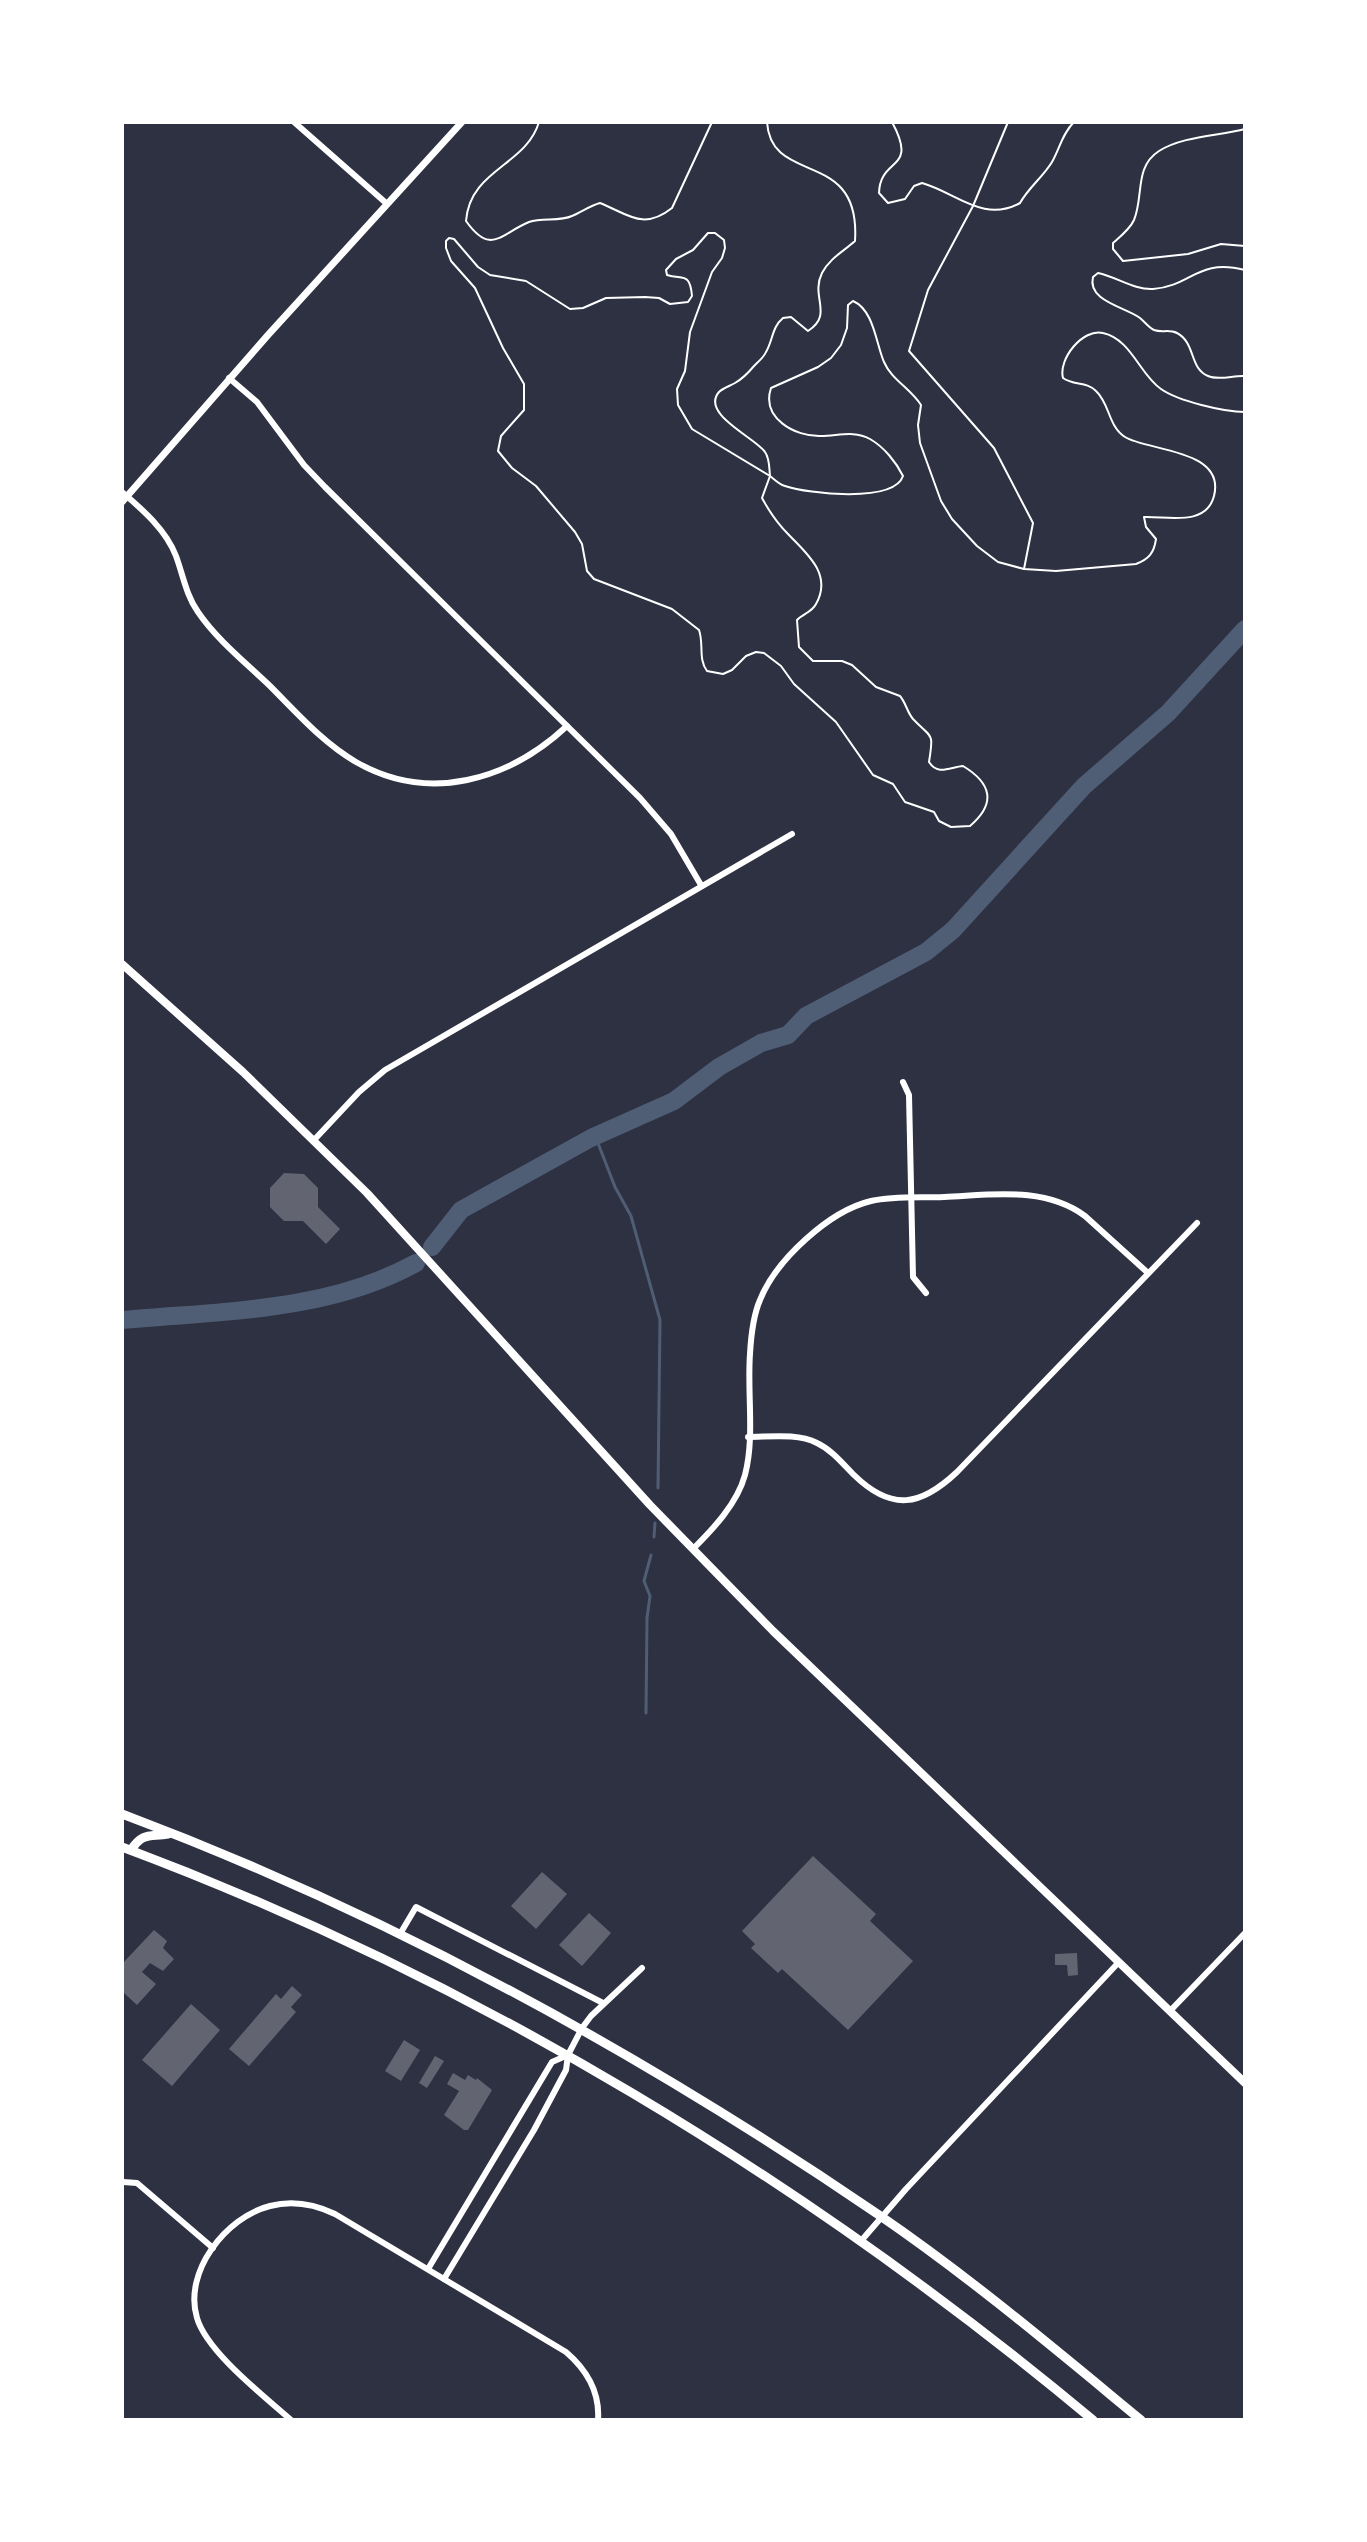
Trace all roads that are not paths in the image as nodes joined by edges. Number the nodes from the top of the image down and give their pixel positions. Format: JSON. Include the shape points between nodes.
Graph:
{"nodes":[{"id":1,"x":294,"y":122,"type":"edge"},
{"id":2,"x":462,"y":122,"type":"edge"},
{"id":3,"x":304,"y":125,"type":"edge"},
{"id":4,"x":386,"y":203,"type":"junction"},
{"id":5,"x":229,"y":378,"type":"junction"},
{"id":6,"x":124,"y":497,"type":"edge"},
{"id":7,"x":567,"y":726,"type":"junction"},
{"id":8,"x":792,"y":834,"type":"dead end"},
{"id":9,"x":701,"y":885,"type":"junction"},
{"id":10,"x":122,"y":964,"type":"edge"},
{"id":11,"x":903,"y":1082,"type":"dead end"},
{"id":12,"x":315,"y":1139,"type":"junction"},
{"id":13,"x":911,"y":1198,"type":"junction"},
{"id":14,"x":1197,"y":1223,"type":"dead end"},
{"id":15,"x":1148,"y":1273,"type":"junction"},
{"id":16,"x":926,"y":1293,"type":"dead end"},
{"id":17,"x":748,"y":1437,"type":"junction"},
{"id":18,"x":693,"y":1549,"type":"junction"},
{"id":19,"x":123,"y":1816,"type":"edge"},
{"id":20,"x":172,"y":1834,"type":"junction"},
{"id":21,"x":127,"y":1848,"type":"edge"},
{"id":22,"x":1245,"y":1933,"type":"edge"},
{"id":23,"x":400,"y":1934,"type":"junction"},
{"id":24,"x":1119,"y":1962,"type":"junction"},
{"id":25,"x":642,"y":1968,"type":"dead end"},
{"id":26,"x":603,"y":2003,"type":"junction"},
{"id":27,"x":1170,"y":2011,"type":"junction"},
{"id":28,"x":582,"y":2028,"type":"junction"},
{"id":29,"x":568,"y":2055,"type":"junction"},
{"id":30,"x":1245,"y":2083,"type":"edge"},
{"id":31,"x":123,"y":2182,"type":"edge"},
{"id":32,"x":881,"y":2217,"type":"junction"},
{"id":33,"x":861,"y":2241,"type":"junction"},
{"id":34,"x":213,"y":2248,"type":"junction"},
{"id":35,"x":428,"y":2269,"type":"junction"},
{"id":36,"x":444,"y":2279,"type":"junction"},
{"id":37,"x":291,"y":2420,"type":"edge"},
{"id":38,"x":598,"y":2420,"type":"edge"},
{"id":39,"x":1093,"y":2420,"type":"edge"},
{"id":40,"x":1141,"y":2420,"type":"edge"}],
"edges":[{"from":1,"to":3,"type":"street"},
{"from":2,"to":4,"type":"street"},
{"from":3,"to":4,"type":"street"},
{"from":4,"to":5,"type":"street"},
{"from":5,"to":6,"type":"street"},
{"from":5,"to":7,"type":"street","via":[[257,402],[325,487]]},
{"from":6,"to":7,"type":"street","via":[[164,533],[193,604],[209,626],[325,740],[372,770],[431,783],[480,778],[516,764]]},
{"from":7,"to":9,"type":"street","via":[[656,816]]},
{"from":8,"to":9,"type":"street"},
{"from":9,"to":12,"type":"street","via":[[392,1066]]},
{"from":10,"to":12,"type":"main road"},
{"from":11,"to":13,"type":"street","via":[[909,1095]]},
{"from":12,"to":18,"type":"main road"},
{"from":13,"to":15,"type":"street","via":[[1017,1194],[1062,1202]]},
{"from":13,"to":16,"type":"street","via":[[913,1277]]},
{"from":13,"to":17,"type":"street","via":[[855,1206],[817,1230],[777,1270],[758,1303],[753,1327]]},
{"from":14,"to":15,"type":"street"},
{"from":15,"to":17,"type":"street","via":[[930,1494],[889,1499],[810,1440]]},
{"from":17,"to":18,"type":"street","via":[[740,1488],[716,1526]]},
{"from":18,"to":24,"type":"main road"},
{"from":19,"to":20,"type":"highway"},
{"from":20,"to":21,"type":"highway","via":[[143,1837]]},
{"from":20,"to":23,"type":"highway"},
{"from":21,"to":29,"type":"highway","via":[[352,1945]]},
{"from":22,"to":27,"type":"street"},
{"from":23,"to":26,"type":"street","via":[[416,1907]]},
{"from":23,"to":28,"type":"highway"},
{"from":24,"to":27,"type":"main road"},
{"from":24,"to":32,"type":"street"},
{"from":25,"to":26,"type":"street"},
{"from":26,"to":28,"type":"street"},
{"from":27,"to":30,"type":"main road"},
{"from":28,"to":29,"type":"street"},
{"from":28,"to":32,"type":"highway"},
{"from":29,"to":33,"type":"highway"},
{"from":29,"to":35,"type":"street","via":[[552,2062]]},
{"from":29,"to":36,"type":"street","via":[[566,2070],[534,2130]]},
{"from":31,"to":34,"type":"street","via":[[137,2183]]},
{"from":32,"to":33,"type":"street"},
{"from":32,"to":40,"type":"highway"},
{"from":33,"to":39,"type":"highway"},
{"from":34,"to":35,"type":"street","via":[[257,2211],[301,2203],[335,2214]]},
{"from":34,"to":37,"type":"street","via":[[195,2286],[200,2328],[217,2351]]},
{"from":35,"to":36,"type":"street"},
{"from":36,"to":38,"type":"street","via":[[572,2357],[593,2387]]}]}
